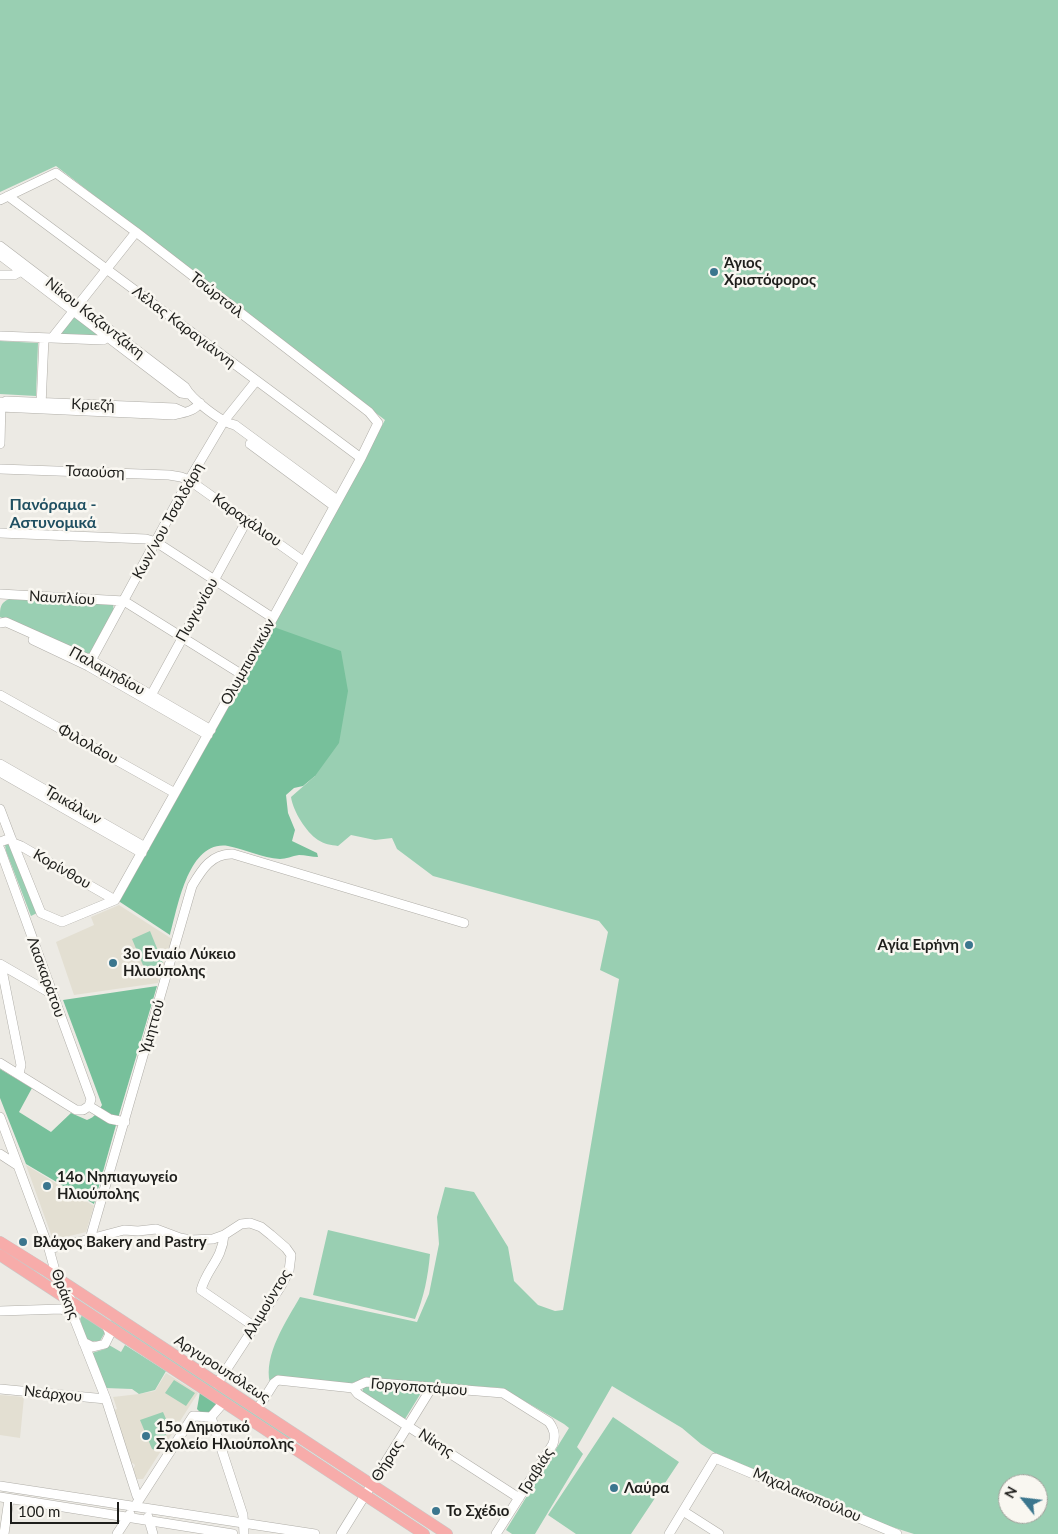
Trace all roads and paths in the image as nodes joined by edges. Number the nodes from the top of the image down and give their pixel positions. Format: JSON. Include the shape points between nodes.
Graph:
{"nodes":[{"id":1,"x":4,"y":198,"type":"edge"},
{"id":2,"x":136,"y":232,"type":"junction"},
{"id":3,"x":0,"y":246,"type":"edge"},
{"id":4,"x":0,"y":255,"type":"edge"},
{"id":5,"x":24,"y":269,"type":"junction"},
{"id":6,"x":106,"y":269,"type":"junction"},
{"id":7,"x":0,"y":275,"type":"edge"},
{"id":8,"x":75,"y":308,"type":"junction"},
{"id":9,"x":0,"y":336,"type":"edge"},
{"id":10,"x":111,"y":336,"type":"junction"},
{"id":11,"x":48,"y":338,"type":"junction"},
{"id":12,"x":256,"y":381,"type":"junction"},
{"id":13,"x":200,"y":403,"type":"junction"},
{"id":14,"x":0,"y":404,"type":"edge"},
{"id":15,"x":41,"y":406,"type":"junction"},
{"id":16,"x":376,"y":419,"type":"joint"},
{"id":17,"x":226,"y":423,"type":"junction"},
{"id":18,"x":0,"y":444,"type":"edge"},
{"id":19,"x":360,"y":458,"type":"junction"},
{"id":20,"x":0,"y":470,"type":"edge"},
{"id":21,"x":189,"y":480,"type":"junction"},
{"id":22,"x":335,"y":503,"type":"junction"},
{"id":23,"x":247,"y":520,"type":"junction"},
{"id":24,"x":0,"y":533,"type":"edge"},
{"id":25,"x":156,"y":542,"type":"junction"},
{"id":26,"x":303,"y":561,"type":"junction"},
{"id":27,"x":214,"y":579,"type":"junction"},
{"id":28,"x":0,"y":594,"type":"edge"},
{"id":29,"x":124,"y":601,"type":"junction"},
{"id":30,"x":273,"y":618,"type":"junction"},
{"id":31,"x":0,"y":623,"type":"edge"},
{"id":32,"x":183,"y":637,"type":"junction"},
{"id":33,"x":90,"y":663,"type":"junction"},
{"id":34,"x":241,"y":674,"type":"junction"},
{"id":35,"x":0,"y":695,"type":"edge"},
{"id":36,"x":149,"y":698,"type":"junction"},
{"id":37,"x":209,"y":733,"type":"junction"},
{"id":38,"x":0,"y":764,"type":"edge"},
{"id":39,"x":0,"y":772,"type":"edge"},
{"id":40,"x":175,"y":793,"type":"junction"},
{"id":41,"x":0,"y":809,"type":"edge"},
{"id":42,"x":12,"y":840,"type":"junction"},
{"id":43,"x":0,"y":842,"type":"edge"},
{"id":44,"x":0,"y":849,"type":"edge"},
{"id":45,"x":143,"y":850,"type":"junction"},
{"id":46,"x":0,"y":873,"type":"edge"},
{"id":47,"x":10,"y":878,"type":"junction"},
{"id":48,"x":114,"y":901,"type":"junction"},
{"id":49,"x":464,"y":923,"type":"dead end"},
{"id":50,"x":1,"y":964,"type":"edge"},
{"id":51,"x":52,"y":994,"type":"junction"},
{"id":52,"x":0,"y":1063,"type":"edge"},
{"id":53,"x":19,"y":1074,"type":"junction"},
{"id":54,"x":89,"y":1106,"type":"junction"},
{"id":55,"x":0,"y":1117,"type":"edge"},
{"id":56,"x":125,"y":1122,"type":"junction"},
{"id":57,"x":0,"y":1154,"type":"edge"},
{"id":58,"x":17,"y":1165,"type":"junction"},
{"id":59,"x":224,"y":1235,"type":"junction"},
{"id":60,"x":90,"y":1239,"type":"junction"},
{"id":61,"x":0,"y":1242,"type":"edge"},
{"id":62,"x":49,"y":1249,"type":"junction"},
{"id":63,"x":0,"y":1256,"type":"edge"},
{"id":64,"x":57,"y":1278,"type":"junction"},
{"id":65,"x":86,"y":1298,"type":"junction"},
{"id":66,"x":70,"y":1300,"type":"junction"},
{"id":67,"x":61,"y":1309,"type":"junction"},
{"id":68,"x":0,"y":1311,"type":"edge"},
{"id":69,"x":74,"y":1318,"type":"junction"},
{"id":70,"x":105,"y":1324,"type":"junction"},
{"id":71,"x":255,"y":1327,"type":"junction"},
{"id":72,"x":83,"y":1342,"type":"junction"},
{"id":73,"x":217,"y":1384,"type":"junction"},
{"id":74,"x":432,"y":1387,"type":"junction"},
{"id":75,"x":352,"y":1388,"type":"junction"},
{"id":76,"x":0,"y":1389,"type":"edge"},
{"id":77,"x":106,"y":1399,"type":"junction"},
{"id":78,"x":224,"y":1402,"type":"junction"},
{"id":79,"x":256,"y":1410,"type":"junction"},
{"id":80,"x":211,"y":1416,"type":"junction"},
{"id":81,"x":408,"y":1426,"type":"junction"},
{"id":82,"x":554,"y":1432,"type":"joint"},
{"id":83,"x":372,"y":1484,"type":"junction"},
{"id":84,"x":0,"y":1486,"type":"edge"},
{"id":85,"x":366,"y":1495,"type":"junction"},
{"id":86,"x":5,"y":1498,"type":"edge"},
{"id":87,"x":140,"y":1498,"type":"junction"},
{"id":88,"x":519,"y":1498,"type":"junction"},
{"id":89,"x":134,"y":1507,"type":"junction"},
{"id":90,"x":147,"y":1508,"type":"junction"},
{"id":91,"x":684,"y":1511,"type":"junction"},
{"id":92,"x":128,"y":1518,"type":"junction"},
{"id":93,"x":149,"y":1521,"type":"junction"},
{"id":94,"x":244,"y":1523,"type":"junction"},
{"id":95,"x":885,"y":1532,"type":"edge"},
{"id":96,"x":4,"y":1534,"type":"edge"},
{"id":97,"x":117,"y":1534,"type":"edge"},
{"id":98,"x":153,"y":1534,"type":"edge"},
{"id":99,"x":233,"y":1534,"type":"edge"},
{"id":100,"x":244,"y":1534,"type":"edge"},
{"id":101,"x":315,"y":1534,"type":"edge"},
{"id":102,"x":342,"y":1534,"type":"edge"},
{"id":103,"x":423,"y":1534,"type":"edge"},
{"id":104,"x":447,"y":1534,"type":"edge"},
{"id":105,"x":496,"y":1534,"type":"edge"},
{"id":106,"x":669,"y":1534,"type":"edge"},
{"id":107,"x":719,"y":1534,"type":"edge"},
{"id":108,"x":897,"y":1534,"type":"edge"}],
"edges":[{"from":1,"to":2,"type":"street","name":"Τσώρτσιλ","via":[[56,173]]},
{"from":1,"to":6,"type":"street","name":"Λέλας Καραγιάννη"},
{"from":2,"to":6,"type":"street"},
{"from":2,"to":16,"type":"street","name":"Τσώρτσιλ"},
{"from":3,"to":5,"type":"street","name":"Νίκου Καζαντζάκη"},
{"from":4,"to":5,"type":"street","name":"Νίκου Καζαντζάκη"},
{"from":5,"to":7,"type":"street","via":[[14,275]]},
{"from":5,"to":8,"type":"street","name":"Νίκου Καζαντζάκη"},
{"from":6,"to":8,"type":"street"},
{"from":6,"to":12,"type":"street","name":"Λέλας Καραγιάννη"},
{"from":8,"to":10,"type":"street","name":"Νίκου Καζαντζάκη"},
{"from":8,"to":11,"type":"street"},
{"from":9,"to":11,"type":"street"},
{"from":10,"to":11,"type":"street","via":[[103,340]]},
{"from":10,"to":13,"type":"street","name":"Νίκου Καζαντζάκη","via":[[185,387],[188,394]]},
{"from":11,"to":15,"type":"street"},
{"from":12,"to":17,"type":"street","name":"Κων/νου Τσαλδάρη"},
{"from":12,"to":19,"type":"street","name":"Λέλας Καραγιάννη"},
{"from":13,"to":15,"type":"street","name":"Κριεζή","via":[[195,409],[174,415]]},
{"from":13,"to":17,"type":"street","name":"Νίκου Καζαντζάκη"},
{"from":14,"to":15,"type":"street","name":"Κριεζή"},
{"from":14,"to":18,"type":"street"},
{"from":16,"to":19,"type":"street","name":"Ολυμπιονικών","via":[[376,429]]},
{"from":17,"to":21,"type":"street","name":"Κων/νου Τσαλδάρη"},
{"from":17,"to":22,"type":"street","name":"Νίκου Καζαντζάκη"},
{"from":19,"to":22,"type":"street","name":"Ολυμπιονικών"},
{"from":20,"to":21,"type":"street","name":"Τσαούση","via":[[169,475]]},
{"from":21,"to":23,"type":"street","name":"Καραχάλιου"},
{"from":21,"to":25,"type":"street","name":"Κων/νου Τσαλδάρη"},
{"from":22,"to":26,"type":"street","name":"Ολυμπιονικών"},
{"from":23,"to":26,"type":"street","name":"Καραχάλιου"},
{"from":23,"to":27,"type":"street","name":"Πωγωνίου"},
{"from":24,"to":25,"type":"street"},
{"from":25,"to":27,"type":"street"},
{"from":25,"to":29,"type":"street","name":"Κων/νου Τσαλδάρη"},
{"from":26,"to":30,"type":"street","name":"Ολυμπιονικών"},
{"from":27,"to":30,"type":"street"},
{"from":27,"to":32,"type":"street","name":"Πωγωνίου"},
{"from":28,"to":29,"type":"street","name":"Ναυπλίου"},
{"from":29,"to":32,"type":"street"},
{"from":29,"to":33,"type":"street","name":"Κων/νου Τσαλδάρη"},
{"from":30,"to":34,"type":"street","name":"Ολυμπιονικών"},
{"from":31,"to":33,"type":"street","name":"Παλαμηδίου"},
{"from":32,"to":34,"type":"street"},
{"from":32,"to":36,"type":"street","name":"Πωγωνίου"},
{"from":33,"to":36,"type":"street","name":"Παλαμηδίου"},
{"from":34,"to":37,"type":"street","name":"Ολυμπιονικών"},
{"from":35,"to":40,"type":"street","name":"Φιλολάου"},
{"from":36,"to":37,"type":"street","name":"Παλαμηδίου"},
{"from":37,"to":40,"type":"street","name":"Ολυμπιονικών"},
{"from":38,"to":45,"type":"street","name":"Τρικάλων"},
{"from":39,"to":45,"type":"street","name":"Τρικάλων"},
{"from":40,"to":45,"type":"street","name":"Ολυμπιονικών"},
{"from":41,"to":42,"type":"street","name":"Λασκαράτου"},
{"from":42,"to":43,"type":"street"},
{"from":42,"to":48,"type":"street","name":"Κορίνθου"},
{"from":42,"to":48,"type":"street","name":"Λασκαράτου","via":[[40,913],[62,922]]},
{"from":44,"to":47,"type":"street","name":"Λασκαράτου"},
{"from":45,"to":48,"type":"street","name":"Ολυμπιονικών"},
{"from":46,"to":47,"type":"street"},
{"from":47,"to":51,"type":"street","name":"Λασκαράτου"},
{"from":49,"to":56,"type":"street","name":"Υμηττού","via":[[276,865],[234,854],[218,856],[207,864],[192,886]]},
{"from":50,"to":51,"type":"street"},
{"from":50,"to":53,"type":"street","via":[[21,1065]]},
{"from":51,"to":54,"type":"street","name":"Λασκαράτου","via":[[91,1099]]},
{"from":52,"to":53,"type":"street"},
{"from":53,"to":54,"type":"street","via":[[76,1110]]},
{"from":54,"to":56,"type":"street","via":[[110,1119]]},
{"from":55,"to":58,"type":"street","name":"Θράκης"},
{"from":56,"to":60,"type":"street","name":"Υμηττού"},
{"from":57,"to":58,"type":"street"},
{"from":58,"to":62,"type":"street","name":"Θράκης"},
{"from":59,"to":60,"type":"street","name":"Αλιμούντος","via":[[214,1239],[190,1240],[156,1229],[124,1230]]},
{"from":59,"to":71,"type":"street","via":[[222,1252],[200,1290]]},
{"from":59,"to":71,"type":"street","name":"Αλιμούντος","via":[[250,1222],[271,1235],[291,1255],[289,1271]]},
{"from":60,"to":62,"type":"street"},
{"from":61,"to":64,"type":"main road","name":"Αργυρουπόλεως"},
{"from":62,"to":64,"type":"street","name":"Θράκης"},
{"from":63,"to":66,"type":"main road","name":"Αργυρουπόλεως"},
{"from":64,"to":65,"type":"main road","name":"Αργυρουπόλεως"},
{"from":64,"to":66,"type":"street","name":"Θράκης"},
{"from":65,"to":66,"type":"street"},
{"from":65,"to":73,"type":"main road","name":"Αργυρουπόλεως"},
{"from":66,"to":67,"type":"street"},
{"from":66,"to":69,"type":"street","name":"Θράκης"},
{"from":66,"to":70,"type":"main road","name":"Αργυρουπόλεως"},
{"from":67,"to":68,"type":"street"},
{"from":67,"to":69,"type":"street","via":[[70,1312]]},
{"from":69,"to":72,"type":"street","name":"Θράκης"},
{"from":70,"to":72,"type":"street","via":[[110,1334],[104,1344],[93,1347]]},
{"from":70,"to":78,"type":"main road","name":"Αργυρουπόλεως"},
{"from":71,"to":73,"type":"street","name":"Αλιμούντος"},
{"from":72,"to":77,"type":"street","name":"Θράκης"},
{"from":73,"to":79,"type":"main road","name":"Αργυρουπόλεως"},
{"from":74,"to":75,"type":"street","name":"Γοργοποτάμου","via":[[366,1382]]},
{"from":74,"to":81,"type":"street","name":"Θήρας"},
{"from":74,"to":82,"type":"street","name":"Γοργοποτάμου","via":[[503,1393],[549,1422]]},
{"from":75,"to":79,"type":"street","name":"Γοργοποτάμου","via":[[278,1380]]},
{"from":75,"to":81,"type":"street","name":"Νίκης"},
{"from":76,"to":77,"type":"street","name":"Νεάρχου"},
{"from":77,"to":87,"type":"street","name":"Θράκης"},
{"from":78,"to":80,"type":"street"},
{"from":78,"to":85,"type":"main road","name":"Αργυρουπόλεως"},
{"from":79,"to":83,"type":"main road","name":"Αργυρουπόλεως"},
{"from":80,"to":87,"type":"street","via":[[193,1416]]},
{"from":80,"to":94,"type":"street"},
{"from":81,"to":83,"type":"street","name":"Θήρας"},
{"from":81,"to":88,"type":"street","name":"Νίκης"},
{"from":82,"to":88,"type":"street","name":"Γραβιάς","via":[[553,1444]]},
{"from":83,"to":85,"type":"street","name":"Θήρας"},
{"from":83,"to":104,"type":"main road","name":"Αργυρουπόλεως"},
{"from":84,"to":89,"type":"street"},
{"from":85,"to":102,"type":"street","name":"Θήρας"},
{"from":85,"to":103,"type":"main road","name":"Αργυρουπόλεως"},
{"from":86,"to":92,"type":"street"},
{"from":86,"to":96,"type":"street"},
{"from":87,"to":89,"type":"street"},
{"from":88,"to":105,"type":"street","name":"Γραβιάς"},
{"from":89,"to":90,"type":"street"},
{"from":89,"to":92,"type":"street"},
{"from":90,"to":93,"type":"street"},
{"from":90,"to":94,"type":"street"},
{"from":91,"to":95,"type":"street","name":"Μιχαλακοπούλου","via":[[715,1458],[861,1518]]},
{"from":91,"to":106,"type":"street"},
{"from":91,"to":107,"type":"street"},
{"from":92,"to":93,"type":"street"},
{"from":92,"to":97,"type":"street"},
{"from":93,"to":98,"type":"street"},
{"from":93,"to":99,"type":"street"},
{"from":94,"to":100,"type":"street"},
{"from":94,"to":101,"type":"street"},
{"from":95,"to":108,"type":"street","name":"Μιχαλακοπούλου"}]}
